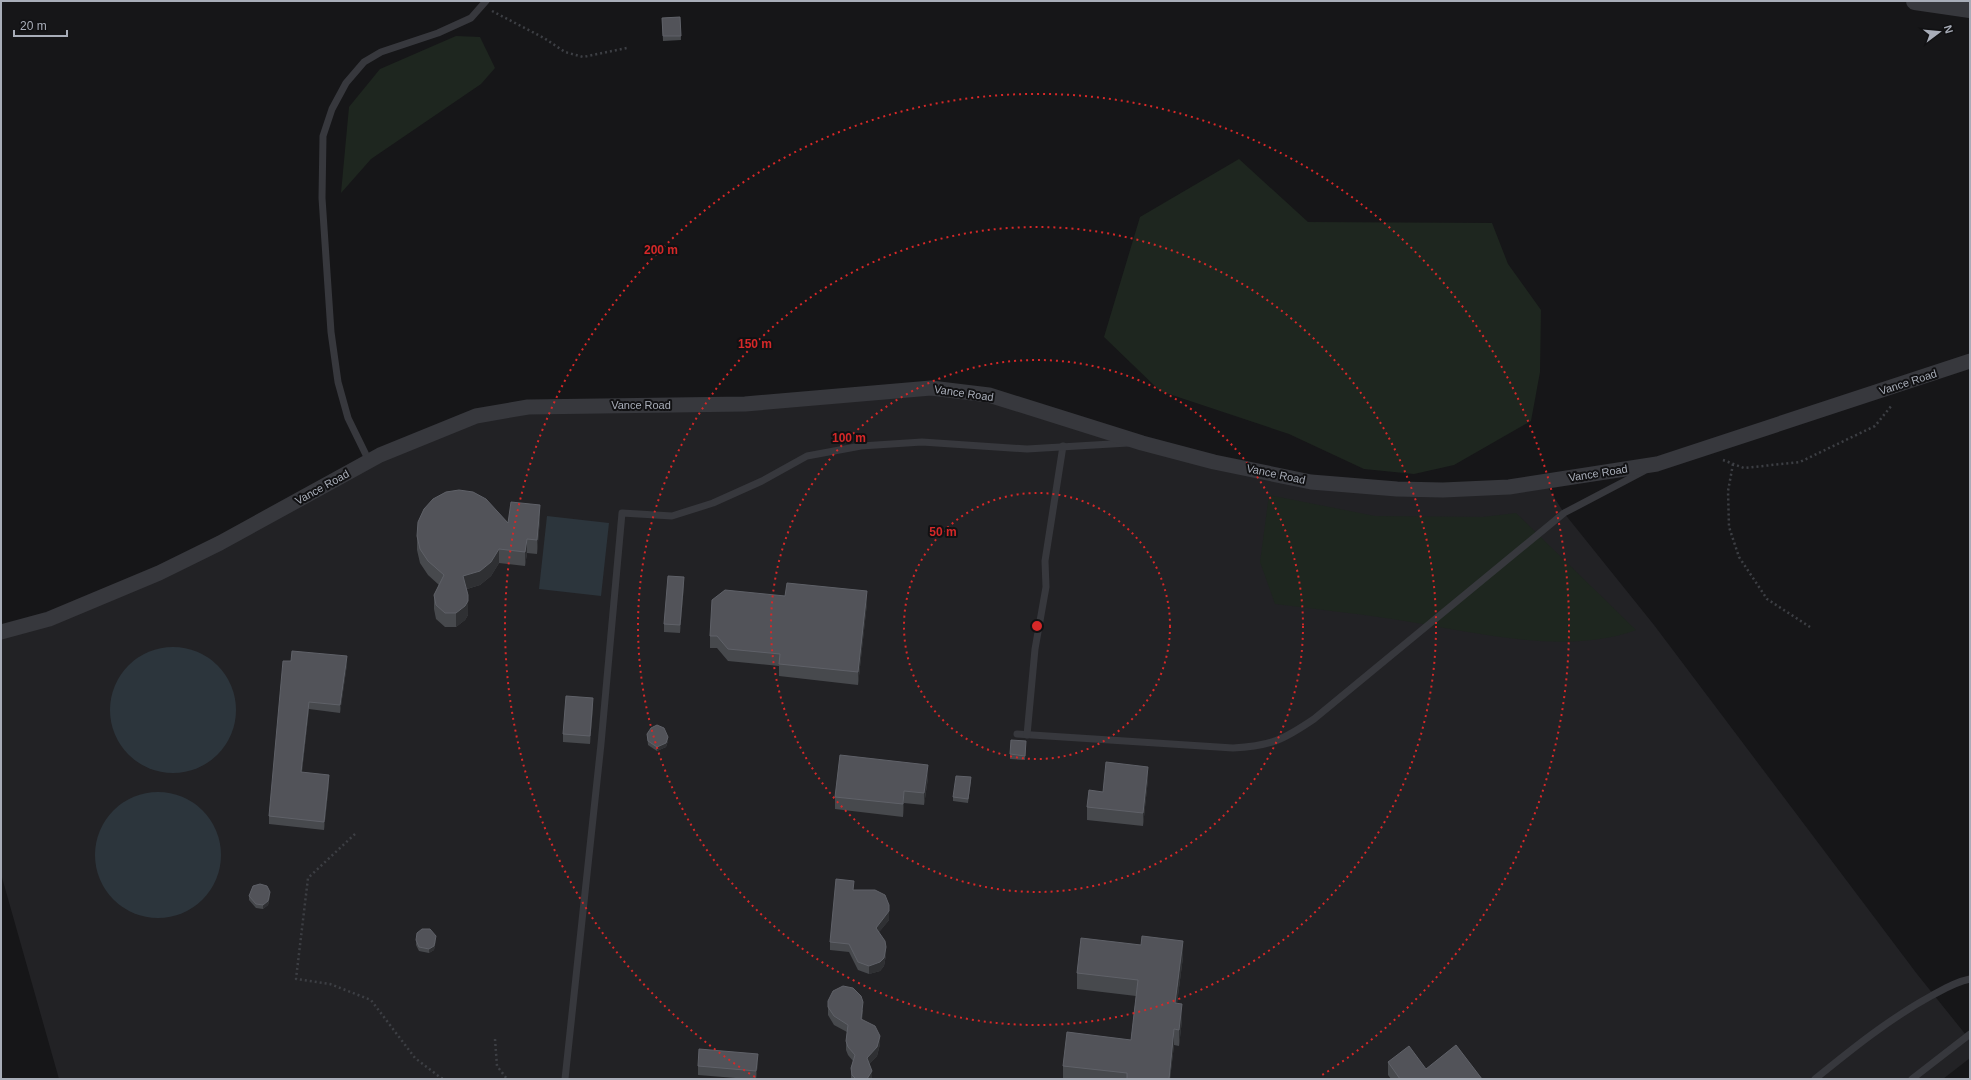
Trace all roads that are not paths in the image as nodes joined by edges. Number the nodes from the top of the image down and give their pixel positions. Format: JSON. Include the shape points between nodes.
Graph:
{"nodes":[{"id":1,"x":1915,"y":1,"type":"edge"},
{"id":2,"x":484,"y":3,"type":"edge"},
{"id":3,"x":1970,"y":9,"type":"edge"},
{"id":4,"x":1970,"y":362,"type":"edge"},
{"id":5,"x":1142,"y":442,"type":"junction"},
{"id":6,"x":1063,"y":446,"type":"junction"},
{"id":7,"x":369,"y":461,"type":"junction"},
{"id":8,"x":1657,"y":464,"type":"junction"},
{"id":9,"x":1,"y":632,"type":"edge"},
{"id":10,"x":1017,"y":734,"type":"dead end"},
{"id":11,"x":1027,"y":734,"type":"junction"},
{"id":12,"x":1970,"y":979,"type":"edge"},
{"id":13,"x":1970,"y":1034,"type":"edge"},
{"id":14,"x":565,"y":1079,"type":"edge"},
{"id":15,"x":1815,"y":1079,"type":"edge"},
{"id":16,"x":1912,"y":1079,"type":"edge"}],
"edges":[{"from":1,"to":3,"type":"street"},
{"from":2,"to":7,"type":"lane","via":[[471,18],[438,33],[382,52],[364,62],[346,83],[332,109],[323,136],[322,198],[331,332],[338,382],[348,418]]},
{"from":4,"to":8,"type":"street","name":"Vance Road"},
{"from":5,"to":6,"type":"lane"},
{"from":5,"to":7,"type":"street","name":"Vance Road","via":[[989,395],[931,388],[745,404],[528,407],[476,416]]},
{"from":5,"to":8,"type":"street","name":"Vance Road","via":[[1214,462],[1311,482],[1397,489],[1509,487]]},
{"from":6,"to":11,"type":"lane","via":[[1045,561],[1046,587],[1035,649]]},
{"from":6,"to":14,"type":"lane","via":[[1026,449],[922,442],[861,446],[807,456],[762,481],[672,516],[622,513],[601,744]]},
{"from":7,"to":9,"type":"street","name":"Vance Road","via":[[220,544],[159,573],[49,619]]},
{"from":8,"to":11,"type":"lane","via":[[1564,513],[1314,719],[1288,737],[1260,747],[1233,748]]},
{"from":10,"to":11,"type":"lane"},
{"from":12,"to":15,"type":"lane","via":[[1958,982],[1909,1008]]},
{"from":13,"to":16,"type":"lane"}]}
